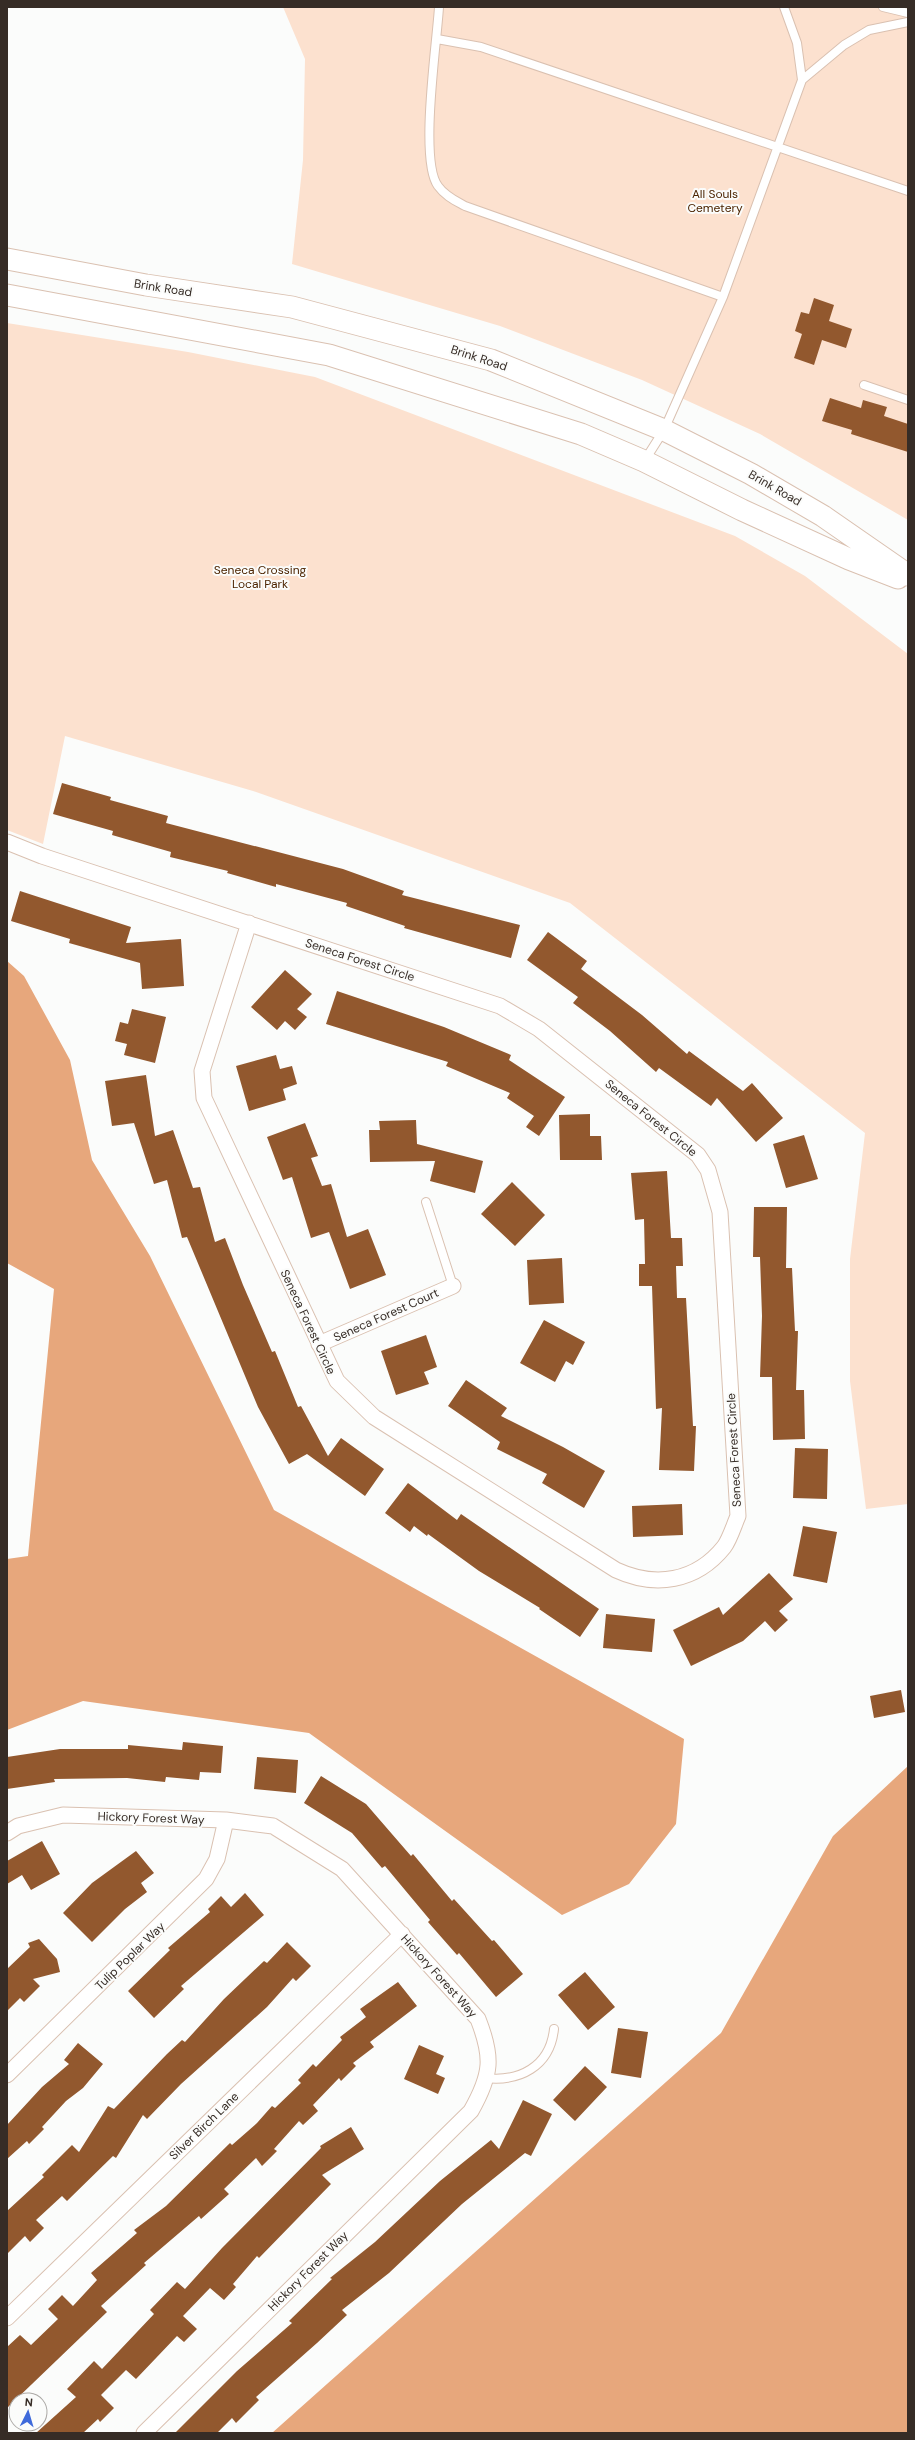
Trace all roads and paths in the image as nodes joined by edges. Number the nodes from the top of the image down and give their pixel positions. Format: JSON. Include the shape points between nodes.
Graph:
{"nodes":[{"id":1,"x":439,"y":7,"type":"edge"},
{"id":2,"x":784,"y":7,"type":"edge"},
{"id":3,"x":883,"y":7,"type":"edge"},
{"id":4,"x":908,"y":13,"type":"edge"},
{"id":5,"x":908,"y":22,"type":"edge"},
{"id":6,"x":437,"y":39,"type":"junction"},
{"id":7,"x":802,"y":80,"type":"junction"},
{"id":8,"x":779,"y":147,"type":"junction"},
{"id":9,"x":908,"y":191,"type":"edge"},
{"id":10,"x":7,"y":259,"type":"edge"},
{"id":11,"x":7,"y":295,"type":"edge"},
{"id":12,"x":723,"y":297,"type":"junction"},
{"id":13,"x":864,"y":385,"type":"dead end"},
{"id":14,"x":908,"y":400,"type":"edge"},
{"id":15,"x":664,"y":430,"type":"junction"},
{"id":16,"x":644,"y":461,"type":"junction"},
{"id":17,"x":908,"y":575,"type":"edge"},
{"id":18,"x":908,"y":582,"type":"edge"},
{"id":19,"x":7,"y":842,"type":"edge"},
{"id":20,"x":249,"y":923,"type":"junction"},
{"id":21,"x":426,"y":1202,"type":"dead end"},
{"id":22,"x":453,"y":1286,"type":"joint"},
{"id":23,"x":319,"y":1344,"type":"junction"},
{"id":24,"x":226,"y":1820,"type":"junction"},
{"id":25,"x":7,"y":1833,"type":"edge"},
{"id":26,"x":402,"y":1934,"type":"junction"},
{"id":27,"x":554,"y":2030,"type":"dead end"},
{"id":28,"x":7,"y":2075,"type":"edge"},
{"id":29,"x":484,"y":2078,"type":"junction"},
{"id":30,"x":7,"y":2318,"type":"edge"},
{"id":31,"x":144,"y":2433,"type":"edge"}],
"edges":[{"from":1,"to":6,"type":"lane"},
{"from":2,"to":7,"type":"lane","via":[[797,42]]},
{"from":3,"to":4,"type":"lane"},
{"from":5,"to":7,"type":"lane","via":[[869,30],[844,45]]},
{"from":6,"to":8,"type":"lane","via":[[481,47]]},
{"from":6,"to":12,"type":"lane","via":[[429,139],[432,170],[438,186],[450,198],[465,206]]},
{"from":7,"to":8,"type":"lane"},
{"from":8,"to":9,"type":"lane"},
{"from":8,"to":12,"type":"lane"},
{"from":10,"to":15,"type":"main road","name":"Brink Road","via":[[146,285],[292,307],[386,331],[491,360]]},
{"from":11,"to":16,"type":"main road","via":[[329,355],[581,434]]},
{"from":12,"to":15,"type":"lane"},
{"from":13,"to":14,"type":"lane"},
{"from":15,"to":16,"type":"lane"},
{"from":15,"to":17,"type":"main road","name":"Brink Road","via":[[751,474],[823,516]]},
{"from":16,"to":18,"type":"main road","via":[[828,549]]},
{"from":19,"to":20,"type":"street","name":"Seneca Forest Circle","via":[[42,856]]},
{"from":20,"to":23,"type":"street","name":"Seneca Forest Circle","via":[[202,1071],[204,1098]]},
{"from":20,"to":23,"type":"street","name":"Seneca Forest Circle","via":[[500,1006],[539,1029],[698,1155],[708,1170],[720,1212],[738,1516],[724,1546],[699,1570],[666,1581],[631,1577],[374,1417],[337,1381]]},
{"from":21,"to":22,"type":"lane"},
{"from":22,"to":23,"type":"street","name":"Seneca Forest Court"},
{"from":24,"to":25,"type":"street","name":"Hickory Forest Way","via":[[63,1815],[18,1826]]},
{"from":24,"to":26,"type":"street","name":"Hickory Forest Way","via":[[273,1826],[293,1836],[342,1869]]},
{"from":24,"to":28,"type":"street","name":"Tulip Poplar Way","via":[[217,1859],[206,1879]]},
{"from":26,"to":29,"type":"street","name":"Hickory Forest Way","via":[[478,2019],[490,2060]]},
{"from":26,"to":30,"type":"street","name":"Silver Birch Lane"},
{"from":27,"to":29,"type":"lane","via":[[550,2049],[536,2068],[513,2078]]},
{"from":29,"to":31,"type":"street","name":"Hickory Forest Way","via":[[480,2096],[471,2110]]}]}
